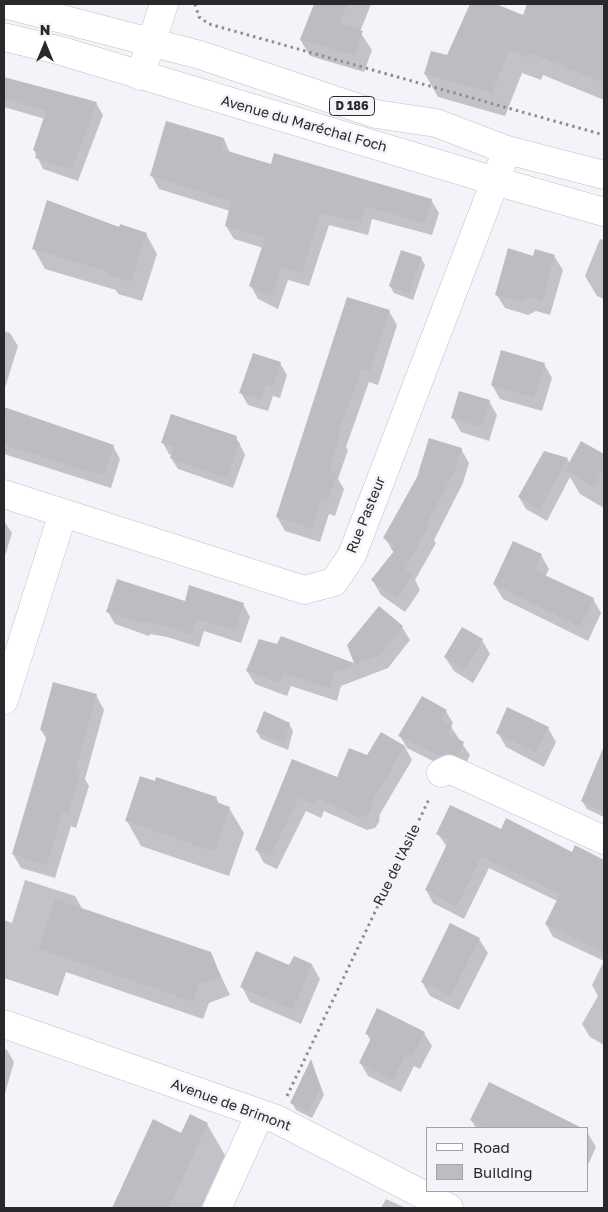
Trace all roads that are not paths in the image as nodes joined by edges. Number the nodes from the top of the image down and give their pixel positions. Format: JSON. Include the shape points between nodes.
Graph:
{"nodes":[{"id":1,"x":4,"y":4,"type":"edge"},
{"id":2,"x":164,"y":4,"type":"edge"},
{"id":3,"x":4,"y":37,"type":"edge"},
{"id":4,"x":151,"y":42,"type":"junction"},
{"id":5,"x":58,"y":50,"type":"junction"},
{"id":6,"x":140,"y":76,"type":"junction"},
{"id":7,"x":507,"y":150,"type":"junction"},
{"id":8,"x":604,"y":176,"type":"edge"},
{"id":9,"x":495,"y":182,"type":"junction"},
{"id":10,"x":604,"y":212,"type":"edge"},
{"id":11,"x":4,"y":494,"type":"edge"},
{"id":12,"x":63,"y":513,"type":"junction"},
{"id":13,"x":4,"y":700,"type":"edge"},
{"id":14,"x":441,"y":773,"type":"road end"},
{"id":15,"x":604,"y":840,"type":"edge"},
{"id":16,"x":4,"y":1024,"type":"edge"},
{"id":17,"x":268,"y":1116,"type":"junction"},
{"id":18,"x":217,"y":1208,"type":"edge"},
{"id":19,"x":449,"y":1208,"type":"edge"}],
"edges":[{"from":1,"to":4,"type":"street","number":"D 186"},
{"from":2,"to":4,"type":"street"},
{"from":3,"to":5,"type":"street","name":"Avenue du Maréchal Foch","number":"D 186"},
{"from":4,"to":5,"type":"street","number":"D 186","via":[[126,50]]},
{"from":4,"to":6,"type":"street"},
{"from":4,"to":7,"type":"street","number":"D 186","via":[[200,55],[376,114],[436,123]]},
{"from":5,"to":6,"type":"street","name":"Avenue du Maréchal Foch","number":"D 186"},
{"from":6,"to":9,"type":"street","name":"Avenue du Maréchal Foch","number":"D 186"},
{"from":7,"to":8,"type":"street","number":"D 186"},
{"from":7,"to":9,"type":"street","name":"Rue Pasteur"},
{"from":9,"to":10,"type":"street","name":"Avenue du Maréchal Foch","number":"D 186"},
{"from":9,"to":12,"type":"street","name":"Rue Pasteur","via":[[352,554],[334,582],[304,590]]},
{"from":11,"to":12,"type":"street","name":"Rue Pasteur"},
{"from":12,"to":13,"type":"street"},
{"from":14,"to":15,"type":"street","via":[[449,769]]},
{"from":16,"to":17,"type":"street","name":"Avenue de Brimont"},
{"from":17,"to":18,"type":"street"},
{"from":17,"to":19,"type":"street","name":"Avenue de Brimont"}]}
